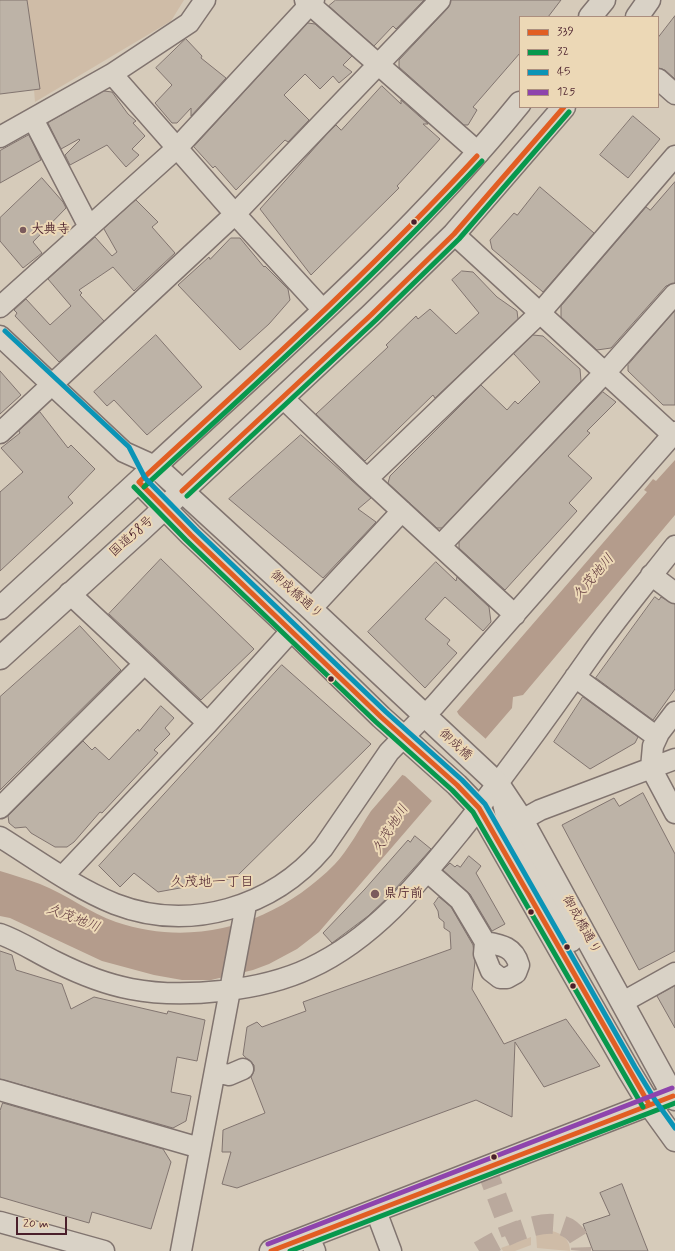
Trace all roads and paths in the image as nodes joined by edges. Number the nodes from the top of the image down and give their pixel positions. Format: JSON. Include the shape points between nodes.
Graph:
{"nodes":[{"id":1,"x":205,"y":0,"type":"edge"},
{"id":2,"x":440,"y":0,"type":"edge"},
{"id":3,"x":604,"y":0,"type":"edge"},
{"id":4,"x":649,"y":0,"type":"edge"},
{"id":5,"x":310,"y":2,"type":"edge"},
{"id":6,"x":591,"y":16,"type":"edge"},
{"id":7,"x":638,"y":16,"type":"edge"},
{"id":8,"x":378,"y":66,"type":"junction"},
{"id":9,"x":112,"y":74,"type":"junction"},
{"id":10,"x":659,"y":80,"type":"edge"},
{"id":11,"x":675,"y":94,"type":"edge"},
{"id":12,"x":519,"y":104,"type":"edge"},
{"id":13,"x":563,"y":108,"type":"edge"},
{"id":14,"x":33,"y":119,"type":"junction"},
{"id":15,"x":0,"y":137,"type":"edge"},
{"id":16,"x":177,"y":148,"type":"junction"},
{"id":17,"x":480,"y":153,"type":"junction"},
{"id":18,"x":675,"y":156,"type":"edge"},
{"id":19,"x":235,"y":214,"type":"junction"},
{"id":20,"x":89,"y":227,"type":"junction"},
{"id":21,"x":454,"y":234,"type":"junction"},
{"id":22,"x":675,"y":294,"type":"edge"},
{"id":23,"x":0,"y":306,"type":"edge"},
{"id":24,"x":324,"y":311,"type":"junction"},
{"id":25,"x":540,"y":313,"type":"junction"},
{"id":26,"x":0,"y":336,"type":"edge"},
{"id":27,"x":605,"y":372,"type":"junction"},
{"id":28,"x":51,"y":385,"type":"junction"},
{"id":29,"x":283,"y":398,"type":"junction"},
{"id":30,"x":0,"y":433,"type":"edge"},
{"id":31,"x":674,"y":434,"type":"edge"},
{"id":32,"x":124,"y":452,"type":"junction"},
{"id":33,"x":155,"y":466,"type":"junction"},
{"id":34,"x":367,"y":479,"type":"junction"},
{"id":35,"x":139,"y":482,"type":"junction"},
{"id":36,"x":182,"y":491,"type":"junction"},
{"id":37,"x":164,"y":507,"type":"junction"},
{"id":38,"x":402,"y":511,"type":"junction"},
{"id":39,"x":440,"y":546,"type":"junction"},
{"id":40,"x":675,"y":546,"type":"edge"},
{"id":41,"x":651,"y":576,"type":"junction"},
{"id":42,"x":675,"y":593,"type":"edge"},
{"id":43,"x":70,"y":594,"type":"junction"},
{"id":44,"x":0,"y":608,"type":"edge"},
{"id":45,"x":312,"y":609,"type":"junction"},
{"id":46,"x":515,"y":615,"type":"junction"},
{"id":47,"x":292,"y":630,"type":"junction"},
{"id":48,"x":0,"y":658,"type":"edge"},
{"id":49,"x":144,"y":664,"type":"junction"},
{"id":50,"x":575,"y":677,"type":"junction"},
{"id":51,"x":675,"y":712,"type":"edge"},
{"id":52,"x":430,"y":721,"type":"junction"},
{"id":53,"x":208,"y":723,"type":"junction"},
{"id":54,"x":657,"y":737,"type":"junction"},
{"id":55,"x":410,"y":742,"type":"junction"},
{"id":56,"x":675,"y":759,"type":"edge"},
{"id":57,"x":475,"y":763,"type":"joint"},
{"id":58,"x":651,"y":768,"type":"junction"},
{"id":59,"x":498,"y":784,"type":"junction"},
{"id":60,"x":0,"y":808,"type":"edge"},
{"id":61,"x":479,"y":808,"type":"junction"},
{"id":62,"x":675,"y":812,"type":"edge"},
{"id":63,"x":522,"y":820,"type":"junction"},
{"id":64,"x":0,"y":837,"type":"edge"},
{"id":65,"x":428,"y":872,"type":"junction"},
{"id":66,"x":63,"y":876,"type":"junction"},
{"id":67,"x":246,"y":905,"type":"junction"},
{"id":68,"x":0,"y":934,"type":"edge"},
{"id":69,"x":572,"y":941,"type":"dead end"},
{"id":70,"x":485,"y":942,"type":"dead end"},
{"id":71,"x":675,"y":973,"type":"edge"},
{"id":72,"x":230,"y":989,"type":"junction"},
{"id":73,"x":623,"y":1002,"type":"junction"},
{"id":74,"x":243,"y":1069,"type":"dead end"},
{"id":75,"x":215,"y":1072,"type":"junction"},
{"id":76,"x":0,"y":1090,"type":"edge"},
{"id":77,"x":674,"y":1096,"type":"edge"},
{"id":78,"x":649,"y":1104,"type":"junction"},
{"id":79,"x":675,"y":1140,"type":"edge"},
{"id":80,"x":200,"y":1148,"type":"junction"},
{"id":81,"x":376,"y":1211,"type":"junction"},
{"id":82,"x":0,"y":1222,"type":"edge"},
{"id":83,"x":312,"y":1244,"type":"edge"},
{"id":84,"x":104,"y":1251,"type":"edge"},
{"id":85,"x":181,"y":1251,"type":"edge"},
{"id":86,"x":271,"y":1251,"type":"edge"},
{"id":87,"x":391,"y":1251,"type":"edge"}],
"edges":[{"from":1,"to":9,"type":"street","via":[[189,23]]},
{"from":2,"to":8,"type":"street"},
{"from":3,"to":6,"type":"main road"},
{"from":4,"to":7,"type":"main road"},
{"from":5,"to":8,"type":"street"},
{"from":5,"to":16,"type":"street"},
{"from":8,"to":17,"type":"street"},
{"from":8,"to":19,"type":"street"},
{"from":9,"to":14,"type":"street"},
{"from":9,"to":16,"type":"street"},
{"from":10,"to":11,"type":"street"},
{"from":12,"to":17,"type":"main road"},
{"from":13,"to":21,"type":"main road","name":"国道58号"},
{"from":14,"to":15,"type":"street"},
{"from":14,"to":20,"type":"street"},
{"from":16,"to":19,"type":"street"},
{"from":16,"to":20,"type":"street"},
{"from":17,"to":24,"type":"main road"},
{"from":18,"to":25,"type":"street"},
{"from":19,"to":24,"type":"street"},
{"from":19,"to":28,"type":"street"},
{"from":20,"to":23,"type":"street"},
{"from":21,"to":25,"type":"street"},
{"from":21,"to":29,"type":"main road","name":"国道58号"},
{"from":22,"to":27,"type":"street"},
{"from":24,"to":33,"type":"main road"},
{"from":25,"to":27,"type":"street"},
{"from":25,"to":34,"type":"street"},
{"from":26,"to":28,"type":"street"},
{"from":27,"to":31,"type":"street"},
{"from":27,"to":39,"type":"street"},
{"from":28,"to":30,"type":"street"},
{"from":28,"to":32,"type":"street"},
{"from":29,"to":34,"type":"street"},
{"from":29,"to":36,"type":"main road","name":"国道58号"},
{"from":31,"to":46,"type":"street"},
{"from":32,"to":33,"type":"street"},
{"from":32,"to":35,"type":"street"},
{"from":33,"to":35,"type":"main road"},
{"from":33,"to":36,"type":"main road","name":"御成橋通り"},
{"from":34,"to":38,"type":"street"},
{"from":35,"to":37,"type":"main road","name":"御成橋通り"},
{"from":35,"to":44,"type":"main road"},
{"from":36,"to":37,"type":"main road","name":"国道58号"},
{"from":36,"to":45,"type":"main road","name":"御成橋通り"},
{"from":37,"to":43,"type":"main road","name":"国道58号"},
{"from":37,"to":47,"type":"main road","name":"御成橋通り"},
{"from":38,"to":39,"type":"street"},
{"from":38,"to":45,"type":"street"},
{"from":39,"to":46,"type":"street"},
{"from":40,"to":41,"type":"street"},
{"from":41,"to":42,"type":"street"},
{"from":41,"to":50,"type":"street"},
{"from":43,"to":48,"type":"main road","name":"国道58号"},
{"from":43,"to":49,"type":"street"},
{"from":45,"to":52,"type":"main road","name":"御成橋通り"},
{"from":46,"to":52,"type":"street"},
{"from":47,"to":53,"type":"street"},
{"from":47,"to":55,"type":"main road","name":"御成橋通り"},
{"from":49,"to":53,"type":"street"},
{"from":49,"to":60,"type":"street"},
{"from":50,"to":54,"type":"street"},
{"from":50,"to":59,"type":"street"},
{"from":51,"to":54,"type":"street"},
{"from":52,"to":55,"type":"street"},
{"from":52,"to":57,"type":"main road","name":"御成橋"},
{"from":53,"to":66,"type":"street"},
{"from":54,"to":58,"type":"street","via":[[653,746]]},
{"from":55,"to":61,"type":"main road"},
{"from":55,"to":67,"type":"street","via":[[389,752],[312,861],[279,887]]},
{"from":56,"to":58,"type":"street"},
{"from":57,"to":59,"type":"main road","name":"御成橋通り"},
{"from":58,"to":62,"type":"street"},
{"from":58,"to":63,"type":"street","via":[[540,810]]},
{"from":59,"to":61,"type":"street"},
{"from":59,"to":63,"type":"main road","name":"御成橋通り"},
{"from":59,"to":69,"type":"street","via":[[509,829]]},
{"from":61,"to":65,"type":"street"},
{"from":61,"to":78,"type":"main road"},
{"from":63,"to":73,"type":"main road","name":"御成橋通り"},
{"from":64,"to":66,"type":"street"},
{"from":65,"to":70,"type":"street","via":[[460,900]]},
{"from":65,"to":72,"type":"street","via":[[379,922],[344,949],[317,965],[263,984]]},
{"from":66,"to":67,"type":"street","via":[[116,904],[153,914],[208,915]]},
{"from":67,"to":72,"type":"street"},
{"from":68,"to":72,"type":"street","via":[[98,981],[166,994],[206,993]]},
{"from":71,"to":73,"type":"street"},
{"from":72,"to":75,"type":"street"},
{"from":73,"to":77,"type":"main road","name":"御成橋通り"},
{"from":74,"to":75,"type":"street","via":[[229,1075]]},
{"from":75,"to":80,"type":"street"},
{"from":76,"to":80,"type":"street"},
{"from":77,"to":78,"type":"main road"},
{"from":78,"to":79,"type":"main road"},
{"from":78,"to":81,"type":"main road"},
{"from":80,"to":85,"type":"street"},
{"from":81,"to":83,"type":"main road"},
{"from":81,"to":87,"type":"street"},
{"from":82,"to":84,"type":"street"},
{"from":83,"to":86,"type":"main road"}]}
